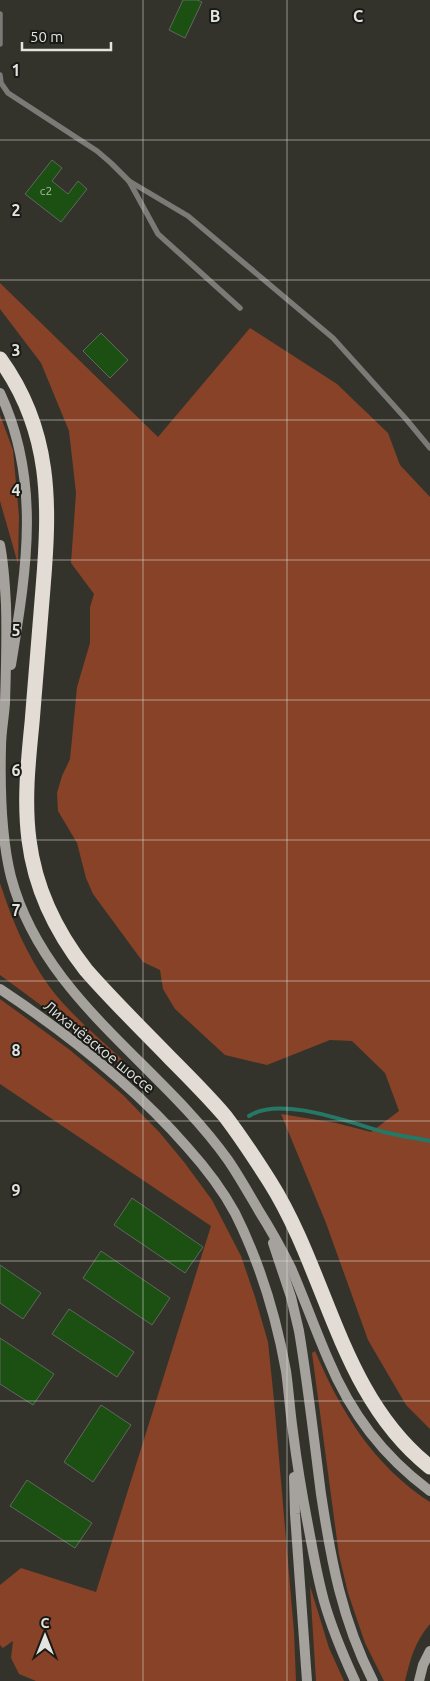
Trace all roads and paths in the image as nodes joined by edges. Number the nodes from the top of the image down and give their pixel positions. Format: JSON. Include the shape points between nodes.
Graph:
{"nodes":[{"id":1,"x":0,"y":14,"type":"edge"},
{"id":2,"x":0,"y":44,"type":"edge"},
{"id":3,"x":0,"y":75,"type":"edge"},
{"id":4,"x":129,"y":182,"type":"junction"},
{"id":5,"x":240,"y":308,"type":"dead end"},
{"id":6,"x":0,"y":359,"type":"edge"},
{"id":7,"x":0,"y":393,"type":"edge"},
{"id":8,"x":430,"y":448,"type":"edge"},
{"id":9,"x":0,"y":545,"type":"edge"},
{"id":10,"x":5,"y":703,"type":"junction"},
{"id":11,"x":1,"y":747,"type":"edge"},
{"id":12,"x":0,"y":751,"type":"edge"},
{"id":13,"x":0,"y":989,"type":"edge"},
{"id":14,"x":258,"y":1210,"type":"junction"},
{"id":15,"x":293,"y":1433,"type":"junction"},
{"id":16,"x":430,"y":1467,"type":"edge"},
{"id":17,"x":430,"y":1491,"type":"edge"},
{"id":18,"x":430,"y":1651,"type":"edge"},
{"id":19,"x":308,"y":1681,"type":"edge"},
{"id":20,"x":355,"y":1681,"type":"edge"},
{"id":21,"x":373,"y":1681,"type":"edge"},
{"id":22,"x":419,"y":1681,"type":"edge"}],
"edges":[{"from":1,"to":2,"type":"lane"},
{"from":3,"to":4,"type":"lane","via":[[8,93],[97,151]]},
{"from":4,"to":5,"type":"lane","via":[[158,234]]},
{"from":4,"to":8,"type":"lane","via":[[188,216],[333,338]]},
{"from":6,"to":16,"type":"highway","via":[[26,404],[46,476],[46,561],[26,789],[29,842],[45,900],[72,952],[86,970],[204,1093],[250,1150],[289,1217],[366,1392],[384,1419]]},
{"from":7,"to":10,"type":"main road","via":[[21,454],[27,506],[24,586]]},
{"from":9,"to":10,"type":"main road","via":[[5,580]]},
{"from":10,"to":11,"type":"main road"},
{"from":11,"to":12,"type":"main road"},
{"from":11,"to":14,"type":"main road","via":[[2,813],[11,877],[36,939],[81,1002],[206,1131]]},
{"from":13,"to":15,"type":"main road","name":"Лихачёвское шоссе","via":[[128,1086],[168,1125],[215,1181],[234,1212],[265,1284],[279,1335]]},
{"from":14,"to":17,"type":"main road","via":[[283,1252],[348,1401],[384,1451]]},
{"from":14,"to":21,"type":"main road","via":[[272,1240],[299,1331],[328,1544],[340,1598],[350,1630]]},
{"from":15,"to":19,"type":"main road","via":[[295,1514]]},
{"from":15,"to":20,"type":"main road","via":[[322,1593],[335,1635]]},
{"from":18,"to":22,"type":"main road"}]}
